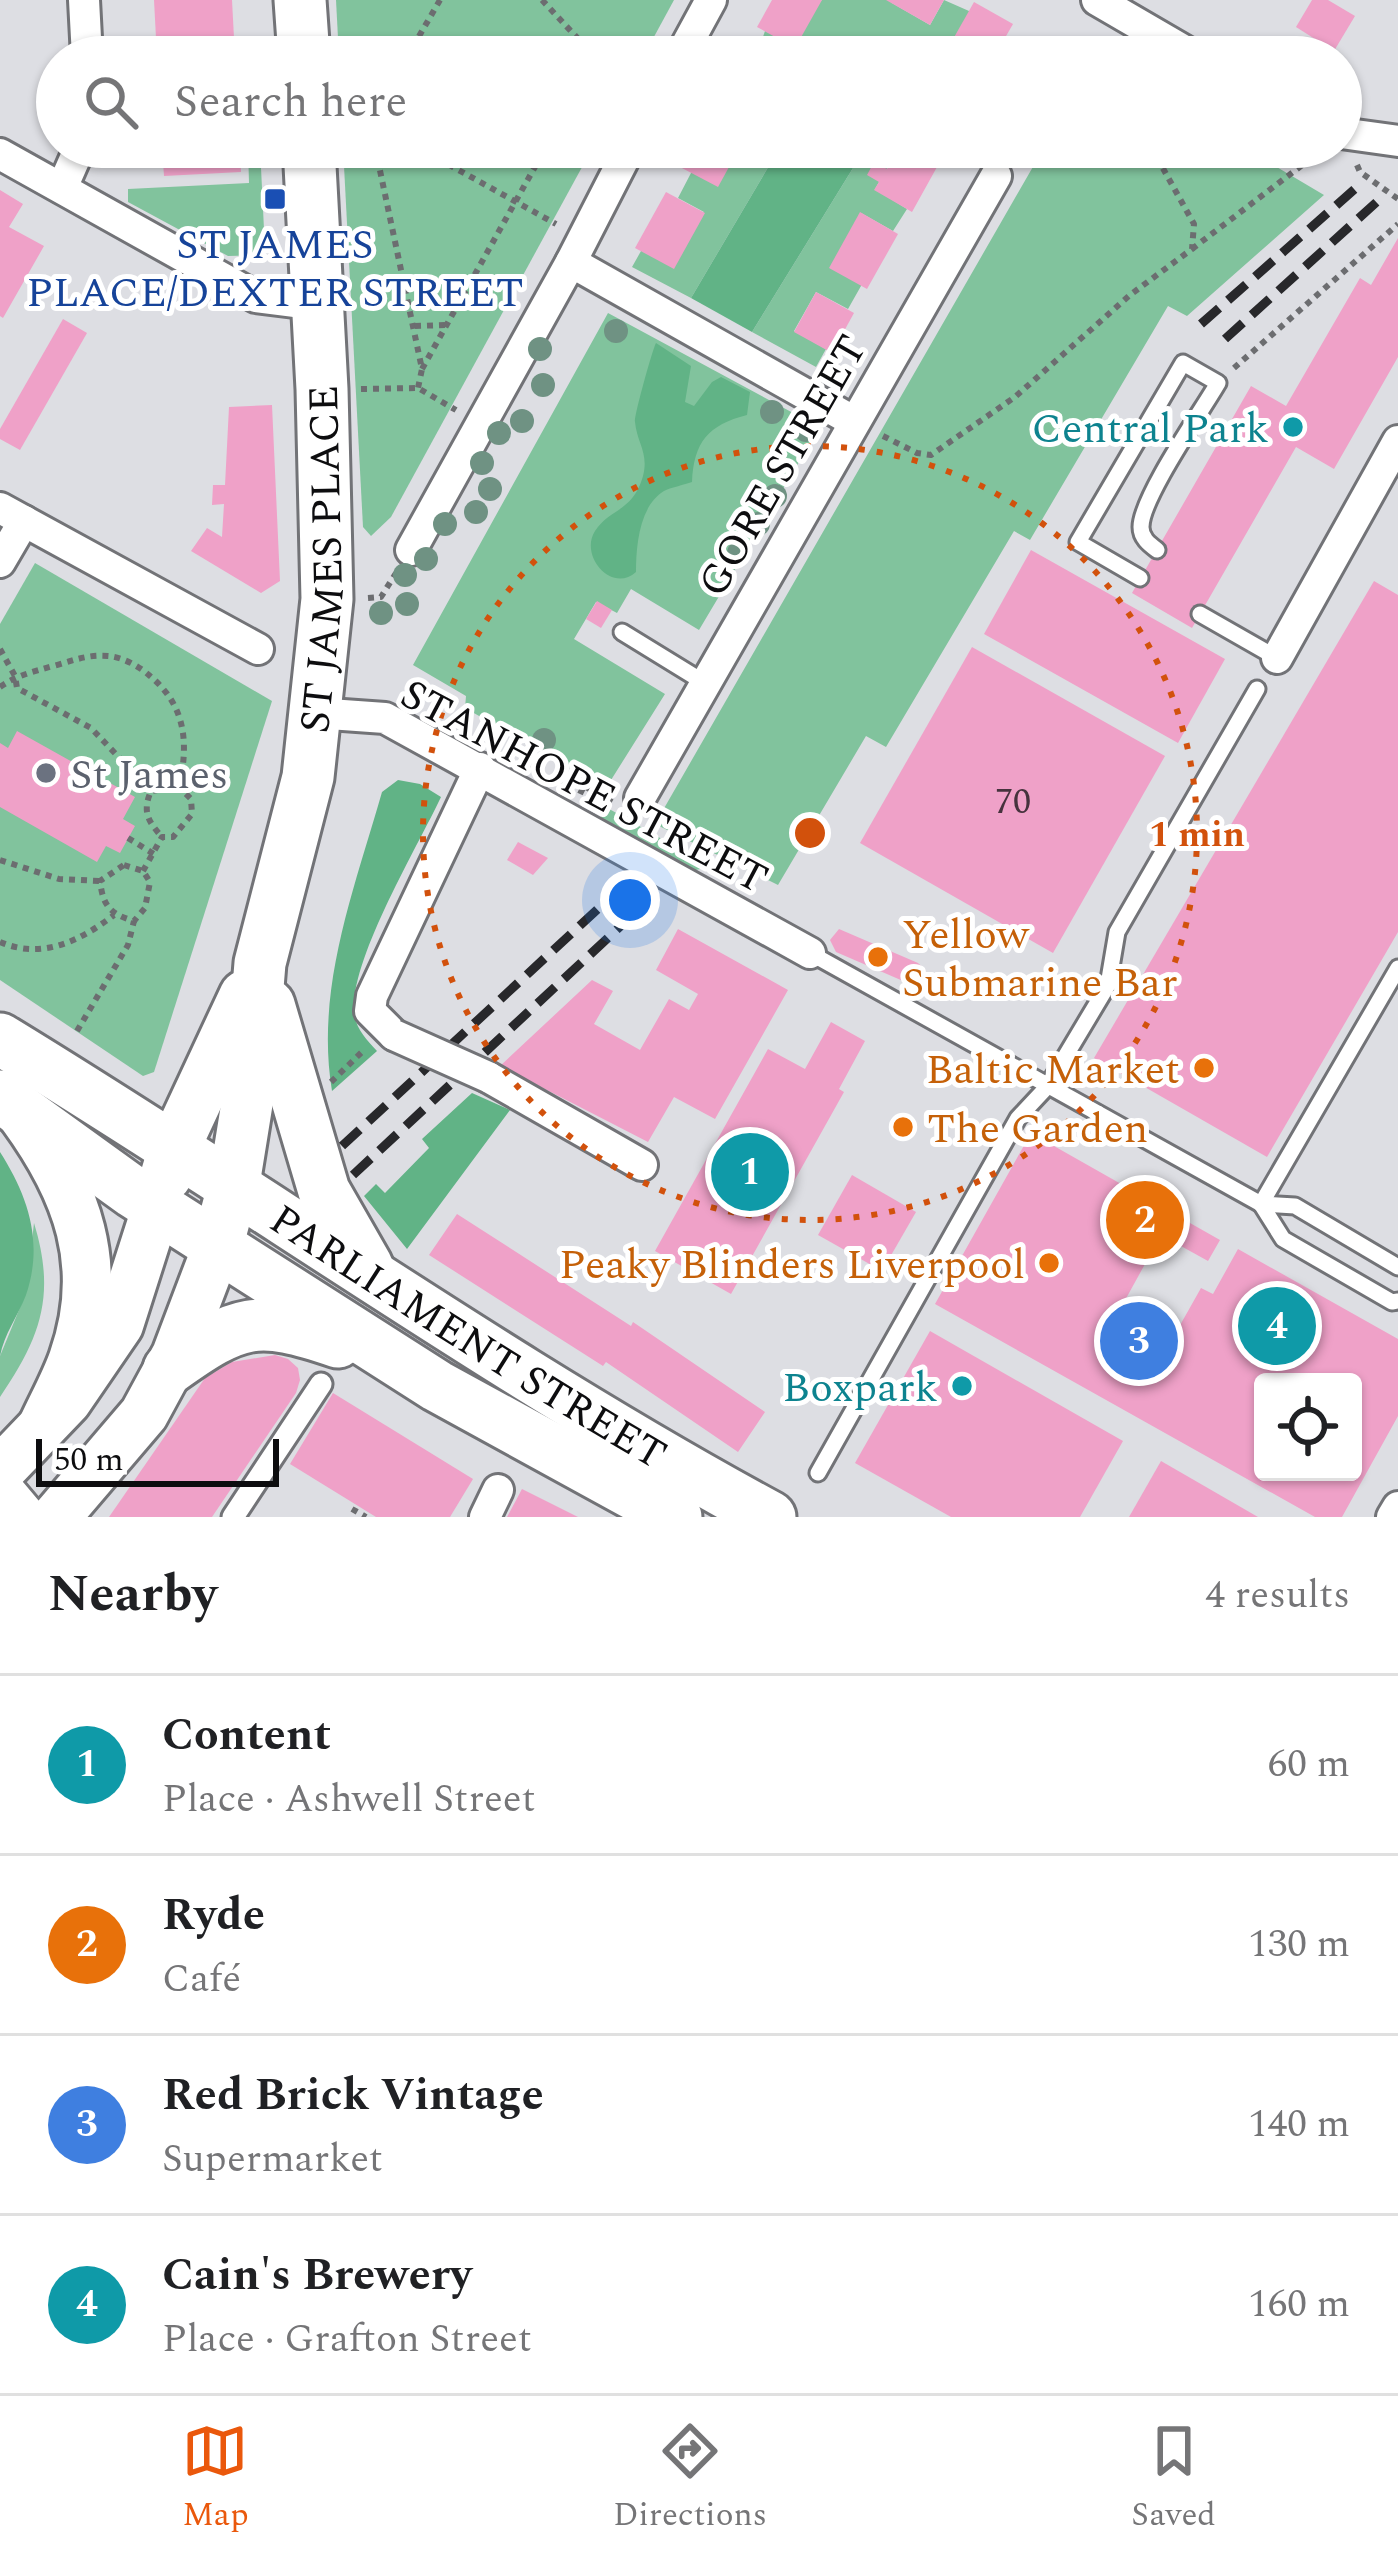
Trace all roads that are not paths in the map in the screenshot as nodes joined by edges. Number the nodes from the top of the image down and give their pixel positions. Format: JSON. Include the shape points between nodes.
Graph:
{"nodes":[{"id":1,"x":84,"y":0,"type":"edge"},
{"id":2,"x":300,"y":0,"type":"edge"},
{"id":3,"x":711,"y":0,"type":"edge"},
{"id":4,"x":1104,"y":2,"type":"edge"},
{"id":5,"x":87,"y":36,"type":"edge"},
{"id":6,"x":303,"y":36,"type":"edge"},
{"id":7,"x":691,"y":36,"type":"edge"},
{"id":8,"x":1160,"y":36,"type":"edge"},
{"id":9,"x":1362,"y":137,"type":"edge"},
{"id":10,"x":1398,"y":141,"type":"edge"},
{"id":11,"x":0,"y":154,"type":"edge"},
{"id":12,"x":71,"y":168,"type":"edge"},
{"id":13,"x":310,"y":168,"type":"edge"},
{"id":14,"x":619,"y":168,"type":"edge"},
{"id":15,"x":996,"y":176,"type":"dead end"},
{"id":16,"x":62,"y":188,"type":"junction"},
{"id":17,"x":576,"y":250,"type":"junction"},
{"id":18,"x":319,"y":305,"type":"junction"},
{"id":19,"x":853,"y":421,"type":"junction"},
{"id":20,"x":1398,"y":441,"type":"edge"},
{"id":21,"x":12,"y":514,"type":"edge"},
{"id":22,"x":411,"y":550,"type":"road end"},
{"id":23,"x":1157,"y":550,"type":"dead end"},
{"id":24,"x":0,"y":562,"type":"edge"},
{"id":25,"x":1140,"y":578,"type":"dead end"},
{"id":26,"x":1200,"y":614,"type":"dead end"},
{"id":27,"x":622,"y":632,"type":"dead end"},
{"id":28,"x":259,"y":649,"type":"dead end"},
{"id":29,"x":1276,"y":658,"type":"joint"},
{"id":30,"x":705,"y":683,"type":"junction"},
{"id":31,"x":1257,"y":689,"type":"dead end"},
{"id":32,"x":315,"y":713,"type":"junction"},
{"id":33,"x":481,"y":768,"type":"junction"},
{"id":34,"x":640,"y":798,"type":"dead end"},
{"id":35,"x":810,"y":953,"type":"joint"},
{"id":36,"x":260,"y":963,"type":"junction"},
{"id":37,"x":1398,"y":968,"type":"edge"},
{"id":38,"x":0,"y":1039,"type":"edge"},
{"id":39,"x":1047,"y":1087,"type":"junction"},
{"id":40,"x":9,"y":1102,"type":"edge"},
{"id":41,"x":175,"y":1146,"type":"junction"},
{"id":42,"x":642,"y":1166,"type":"dead end"},
{"id":43,"x":234,"y":1184,"type":"junction"},
{"id":44,"x":1261,"y":1204,"type":"junction"},
{"id":45,"x":157,"y":1206,"type":"junction"},
{"id":46,"x":217,"y":1247,"type":"junction"},
{"id":47,"x":1398,"y":1267,"type":"edge"},
{"id":48,"x":372,"y":1274,"type":"junction"},
{"id":49,"x":1398,"y":1301,"type":"edge"},
{"id":50,"x":169,"y":1369,"type":"junction"},
{"id":51,"x":322,"y":1384,"type":"dead end"},
{"id":52,"x":437,"y":1386,"type":"junction"},
{"id":53,"x":42,"y":1427,"type":"junction"},
{"id":54,"x":0,"y":1471,"type":"edge"},
{"id":55,"x":818,"y":1474,"type":"dead end"},
{"id":56,"x":0,"y":1492,"type":"edge"},
{"id":57,"x":1398,"y":1507,"type":"edge"},
{"id":58,"x":240,"y":1515,"type":"edge"},
{"id":59,"x":21,"y":1517,"type":"edge"},
{"id":60,"x":56,"y":1517,"type":"edge"},
{"id":61,"x":676,"y":1517,"type":"edge"},
{"id":62,"x":770,"y":1517,"type":"edge"},
{"id":63,"x":1392,"y":1517,"type":"edge"}],
"edges":[{"from":1,"to":5,"type":"street"},
{"from":2,"to":6,"type":"highway"},
{"from":3,"to":7,"type":"street"},
{"from":4,"to":8,"type":"street"},
{"from":9,"to":10,"type":"street"},
{"from":11,"to":16,"type":"street"},
{"from":12,"to":16,"type":"street"},
{"from":13,"to":18,"type":"highway","name":"ST JAMES PLACE"},
{"from":14,"to":17,"type":"street"},
{"from":15,"to":19,"type":"street","name":"GORE STREET"},
{"from":16,"to":18,"type":"street","via":[[256,297]]},
{"from":17,"to":19,"type":"street"},
{"from":17,"to":22,"type":"street"},
{"from":18,"to":32,"type":"highway","name":"ST JAMES PLACE","via":[[327,599]]},
{"from":19,"to":30,"type":"street","name":"GORE STREET"},
{"from":20,"to":29,"type":"street"},
{"from":21,"to":24,"type":"street"},
{"from":21,"to":28,"type":"street"},
{"from":23,"to":25,"type":"lane","via":[[1141,528],[1149,501],[1218,383],[1183,363],[1078,542]]},
{"from":26,"to":29,"type":"lane"},
{"from":27,"to":30,"type":"lane"},
{"from":30,"to":34,"type":"street","name":"GORE STREET"},
{"from":31,"to":39,"type":"lane","via":[[1117,932],[1108,985]]},
{"from":32,"to":33,"type":"street","name":"STANHOPE STREET","via":[[385,718]]},
{"from":32,"to":36,"type":"highway","name":"ST JAMES PLACE","via":[[308,777]]},
{"from":33,"to":35,"type":"street","name":"STANHOPE STREET"},
{"from":33,"to":42,"type":"street","bridge":true,"via":[[370,1011],[389,1033],[488,1077]]},
{"from":35,"to":39,"type":"lane"},
{"from":36,"to":41,"type":"highway","name":"ST JAMES PLACE"},
{"from":36,"to":43,"type":"highway","name":"ST JAMES PLACE"},
{"from":36,"to":48,"type":"highway","via":[[324,1191]]},
{"from":37,"to":44,"type":"lane"},
{"from":38,"to":41,"type":"highway","name":"PARLIAMENT STREET"},
{"from":39,"to":44,"type":"lane"},
{"from":39,"to":55,"type":"lane","via":[[1018,1118]]},
{"from":40,"to":45,"type":"highway","name":"PARLIAMENT STREET"},
{"from":40,"to":53,"type":"main road","via":[[67,1183],[87,1267],[74,1358]]},
{"from":41,"to":43,"type":"highway","name":"PARLIAMENT STREET"},
{"from":41,"to":45,"type":"highway","name":"ST JAMES PLACE"},
{"from":43,"to":46,"type":"highway","name":"ST JAMES PLACE"},
{"from":43,"to":48,"type":"highway","name":"PARLIAMENT STREET"},
{"from":44,"to":47,"type":"lane","via":[[1294,1206]]},
{"from":44,"to":49,"type":"lane","via":[[1282,1239]]},
{"from":45,"to":46,"type":"highway","name":"PARLIAMENT STREET"},
{"from":45,"to":53,"type":"main road","via":[[119,1325]]},
{"from":46,"to":50,"type":"main road"},
{"from":46,"to":52,"type":"highway","name":"PARLIAMENT STREET"},
{"from":48,"to":62,"type":"highway","name":"PARLIAMENT STREET"},
{"from":50,"to":52,"type":"highway","via":[[234,1327],[262,1323],[344,1343]]},
{"from":50,"to":60,"type":"main road","via":[[144,1414]]},
{"from":51,"to":58,"type":"street"},
{"from":52,"to":61,"type":"highway","name":"PARLIAMENT STREET"},
{"from":53,"to":54,"type":"main road"},
{"from":56,"to":59,"type":"main road"},
{"from":57,"to":63,"type":"street"}]}
